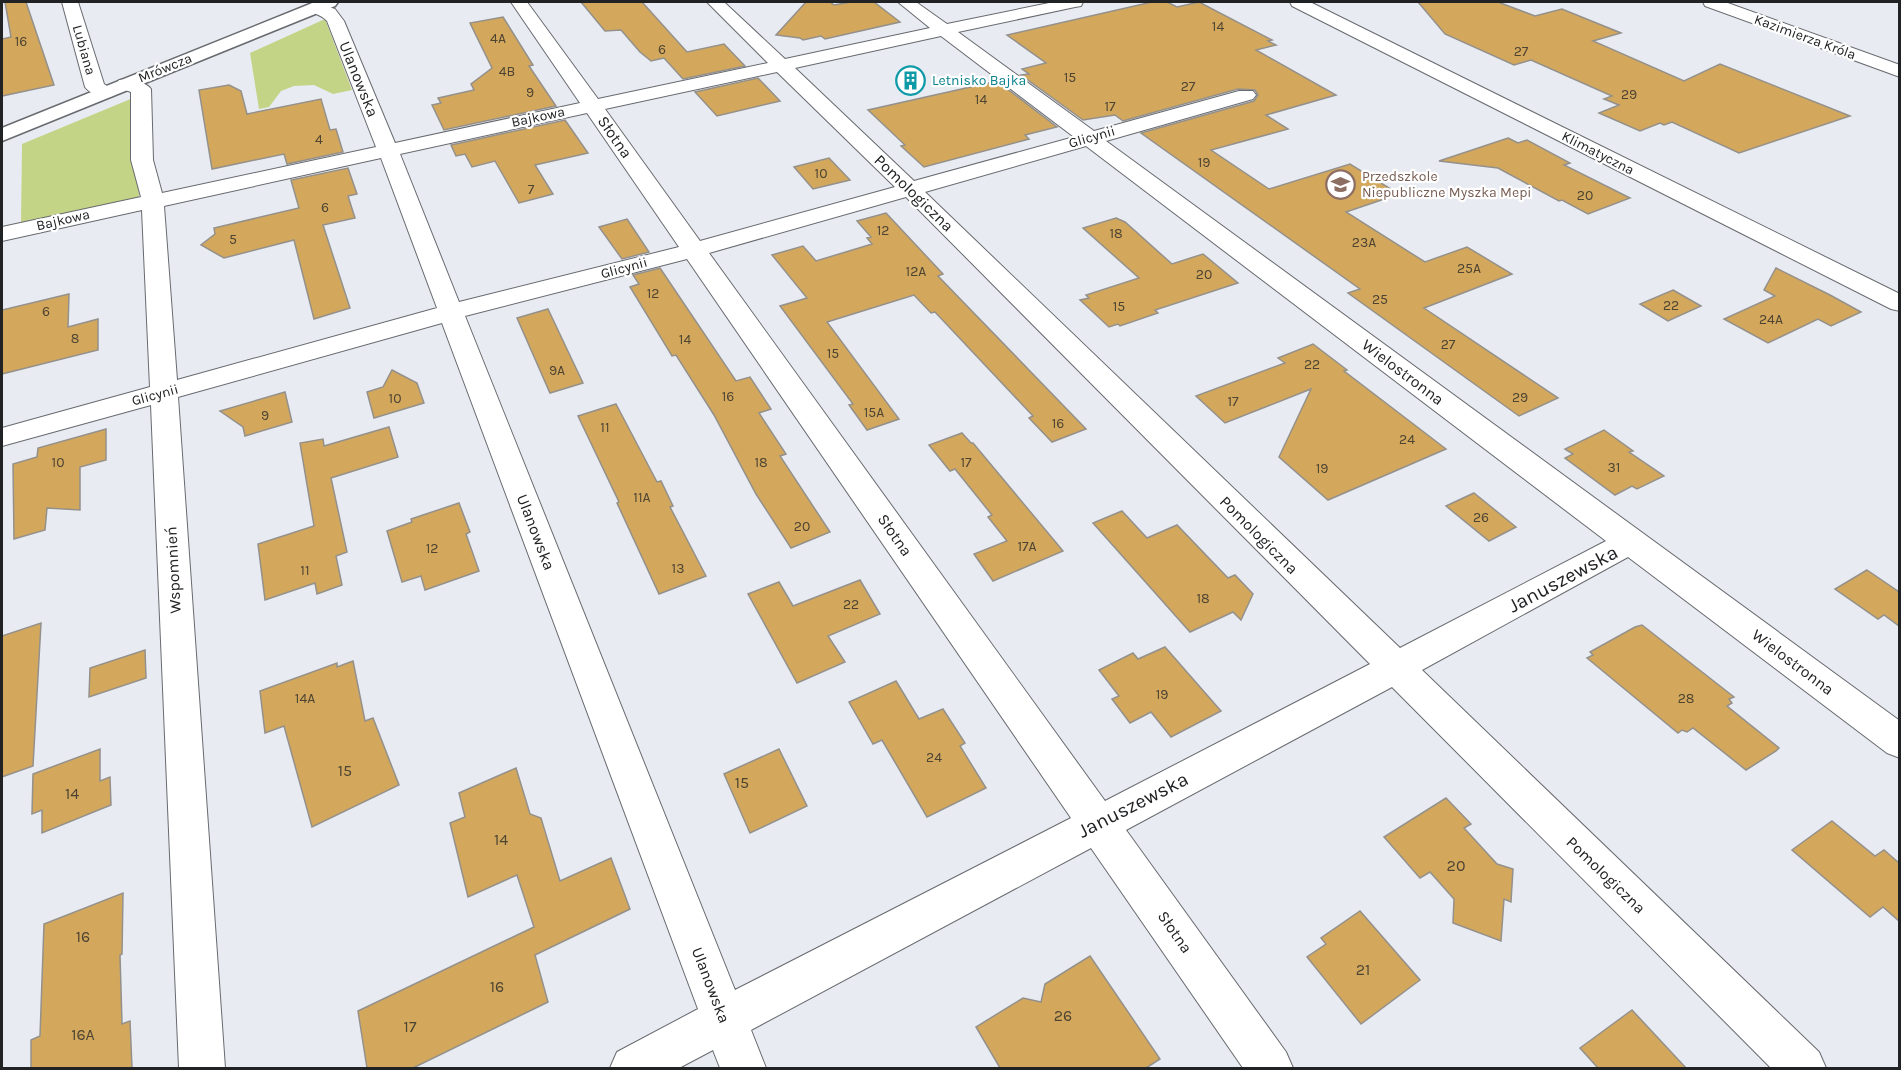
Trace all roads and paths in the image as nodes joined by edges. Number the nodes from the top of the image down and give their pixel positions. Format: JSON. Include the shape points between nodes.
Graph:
{"nodes":[{"id":1,"x":70,"y":2,"type":"edge"},
{"id":2,"x":519,"y":2,"type":"edge"},
{"id":3,"x":715,"y":2,"type":"edge"},
{"id":4,"x":906,"y":2,"type":"edge"},
{"id":5,"x":1075,"y":2,"type":"edge"},
{"id":6,"x":1298,"y":2,"type":"edge"},
{"id":7,"x":1711,"y":2,"type":"edge"},
{"id":8,"x":322,"y":4,"type":"edge"},
{"id":9,"x":945,"y":30,"type":"junction"},
{"id":10,"x":781,"y":64,"type":"junction"},
{"id":11,"x":1899,"y":72,"type":"edge"},
{"id":12,"x":126,"y":84,"type":"junction"},
{"id":13,"x":106,"y":92,"type":"junction"},
{"id":14,"x":1246,"y":95,"type":"dead end"},
{"id":15,"x":593,"y":105,"type":"junction"},
{"id":16,"x":2,"y":135,"type":"edge"},
{"id":17,"x":1088,"y":138,"type":"junction"},
{"id":18,"x":388,"y":150,"type":"junction"},
{"id":19,"x":911,"y":190,"type":"junction"},
{"id":20,"x":153,"y":200,"type":"junction"},
{"id":21,"x":2,"y":234,"type":"edge"},
{"id":22,"x":694,"y":250,"type":"junction"},
{"id":23,"x":1899,"y":304,"type":"edge"},
{"id":24,"x":452,"y":312,"type":"junction"},
{"id":25,"x":162,"y":393,"type":"junction"},
{"id":26,"x":2,"y":437,"type":"edge"},
{"id":27,"x":1632,"y":542,"type":"junction"},
{"id":28,"x":1395,"y":669,"type":"junction"},
{"id":29,"x":1899,"y":742,"type":"edge"},
{"id":30,"x":1098,"y":823,"type":"junction"},
{"id":31,"x":725,"y":1020,"type":"junction"},
{"id":32,"x":202,"y":1068,"type":"edge"},
{"id":33,"x":633,"y":1068,"type":"edge"},
{"id":34,"x":743,"y":1068,"type":"edge"},
{"id":35,"x":1270,"y":1068,"type":"edge"},
{"id":36,"x":1803,"y":1068,"type":"edge"}],
"edges":[{"from":1,"to":13,"type":"street","name":"Lubiana","via":[[95,87]]},
{"from":2,"to":15,"type":"street","name":"Słotna"},
{"from":3,"to":10,"type":"street","name":"Pomologiczna"},
{"from":4,"to":9,"type":"street","name":"Wielostronna"},
{"from":5,"to":9,"type":"street","name":"Bajkowa"},
{"from":6,"to":23,"type":"street","name":"Klimatyczna"},
{"from":7,"to":11,"type":"street","name":"Kazimierza Króla"},
{"from":8,"to":12,"type":"street","name":"Mrówcza"},
{"from":8,"to":18,"type":"street","name":"Ulanowska","via":[[335,21]]},
{"from":9,"to":10,"type":"street","name":"Bajkowa"},
{"from":9,"to":17,"type":"street","name":"Wielostronna"},
{"from":10,"to":15,"type":"street","name":"Bajkowa"},
{"from":10,"to":19,"type":"street","name":"Pomologiczna"},
{"from":12,"to":13,"type":"street","name":"Mrówcza"},
{"from":12,"to":20,"type":"street","name":"Wspomnień","via":[[141,89],[142,159]]},
{"from":13,"to":16,"type":"street","name":"Mrówcza"},
{"from":14,"to":17,"type":"street","name":"Glicynii"},
{"from":15,"to":18,"type":"street","name":"Bajkowa"},
{"from":15,"to":22,"type":"street","name":"Słotna"},
{"from":17,"to":19,"type":"street","name":"Glicynii"},
{"from":17,"to":27,"type":"street","name":"Wielostronna"},
{"from":18,"to":20,"type":"street","name":"Bajkowa"},
{"from":18,"to":24,"type":"street","name":"Ulanowska"},
{"from":19,"to":22,"type":"street","name":"Glicynii"},
{"from":19,"to":28,"type":"street","name":"Pomologiczna"},
{"from":20,"to":21,"type":"street","name":"Bajkowa"},
{"from":20,"to":25,"type":"street","name":"Wspomnień"},
{"from":22,"to":24,"type":"street","name":"Glicynii"},
{"from":22,"to":30,"type":"street","name":"Słotna"},
{"from":24,"to":25,"type":"street","name":"Glicynii"},
{"from":24,"to":31,"type":"street","name":"Ulanowska"},
{"from":25,"to":26,"type":"street","name":"Glicynii"},
{"from":25,"to":32,"type":"street","name":"Wspomnień"},
{"from":27,"to":28,"type":"street","name":"Januszewska"},
{"from":27,"to":29,"type":"street","name":"Wielostronna"},
{"from":28,"to":30,"type":"street","name":"Januszewska"},
{"from":28,"to":36,"type":"street","name":"Pomologiczna"},
{"from":30,"to":31,"type":"street","name":"Januszewska"},
{"from":30,"to":35,"type":"street","name":"Słotna"},
{"from":31,"to":33,"type":"street","name":"Januszewska"},
{"from":31,"to":34,"type":"street","name":"Ulanowska"}]}
